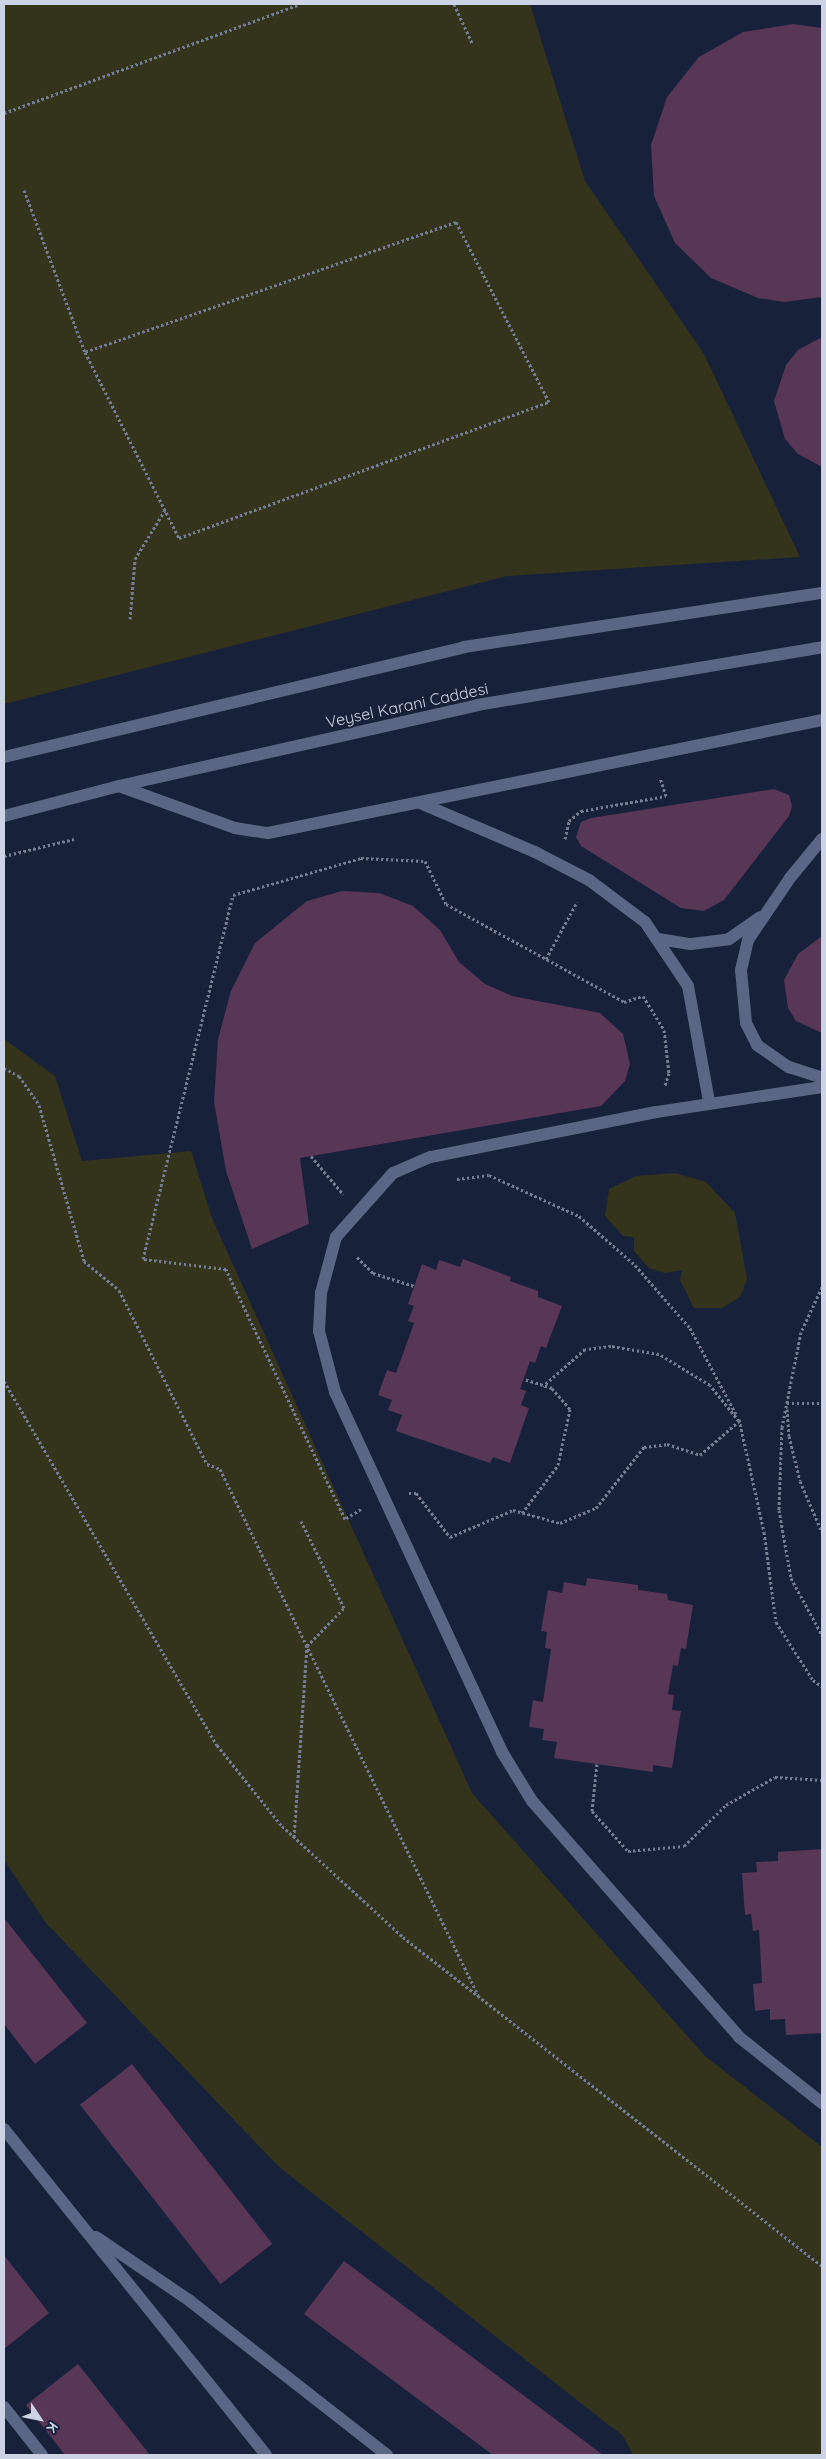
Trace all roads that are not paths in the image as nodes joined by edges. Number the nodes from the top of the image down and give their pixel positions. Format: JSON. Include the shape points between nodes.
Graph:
{"nodes":[{"id":1,"x":822,"y":592,"type":"edge"},
{"id":2,"x":822,"y":647,"type":"edge"},
{"id":3,"x":822,"y":720,"type":"edge"},
{"id":4,"x":4,"y":757,"type":"edge"},
{"id":5,"x":119,"y":786,"type":"junction"},
{"id":6,"x":420,"y":804,"type":"junction"},
{"id":7,"x":4,"y":816,"type":"edge"},
{"id":8,"x":822,"y":839,"type":"edge"},
{"id":9,"x":767,"y":913,"type":"junction"},
{"id":10,"x":658,"y":939,"type":"junction"},
{"id":11,"x":822,"y":1078,"type":"edge"},
{"id":12,"x":822,"y":1087,"type":"edge"},
{"id":13,"x":709,"y":1102,"type":"junction"},
{"id":14,"x":822,"y":2103,"type":"edge"},
{"id":15,"x":4,"y":2129,"type":"edge"},
{"id":16,"x":84,"y":2229,"type":"junction"},
{"id":17,"x":4,"y":2406,"type":"edge"},
{"id":18,"x":42,"y":2455,"type":"edge"},
{"id":19,"x":266,"y":2455,"type":"edge"},
{"id":20,"x":387,"y":2455,"type":"edge"}],
"edges":[{"from":1,"to":4,"type":"street","via":[[464,647]]},
{"from":2,"to":5,"type":"street","name":"Veysel Karani Caddesi","via":[[477,705]]},
{"from":3,"to":6,"type":"street"},
{"from":5,"to":6,"type":"street","via":[[236,828],[268,833]]},
{"from":5,"to":7,"type":"street","name":"Veysel Karani Caddesi"},
{"from":6,"to":10,"type":"street","via":[[535,852],[589,880],[645,922]]},
{"from":8,"to":9,"type":"street"},
{"from":9,"to":10,"type":"street","via":[[729,939],[691,944]]},
{"from":9,"to":11,"type":"street","via":[[748,940],[740,970],[746,1024],[757,1045],[789,1067]]},
{"from":10,"to":13,"type":"street","via":[[688,986]]},
{"from":12,"to":13,"type":"street"},
{"from":13,"to":14,"type":"street","via":[[430,1157],[393,1173],[336,1237],[321,1292],[319,1331],[335,1392],[502,1752],[532,1801],[739,2037]]},
{"from":15,"to":16,"type":"street"},
{"from":16,"to":19,"type":"street"},
{"from":16,"to":20,"type":"street","via":[[190,2301]]},
{"from":17,"to":18,"type":"street"}]}
